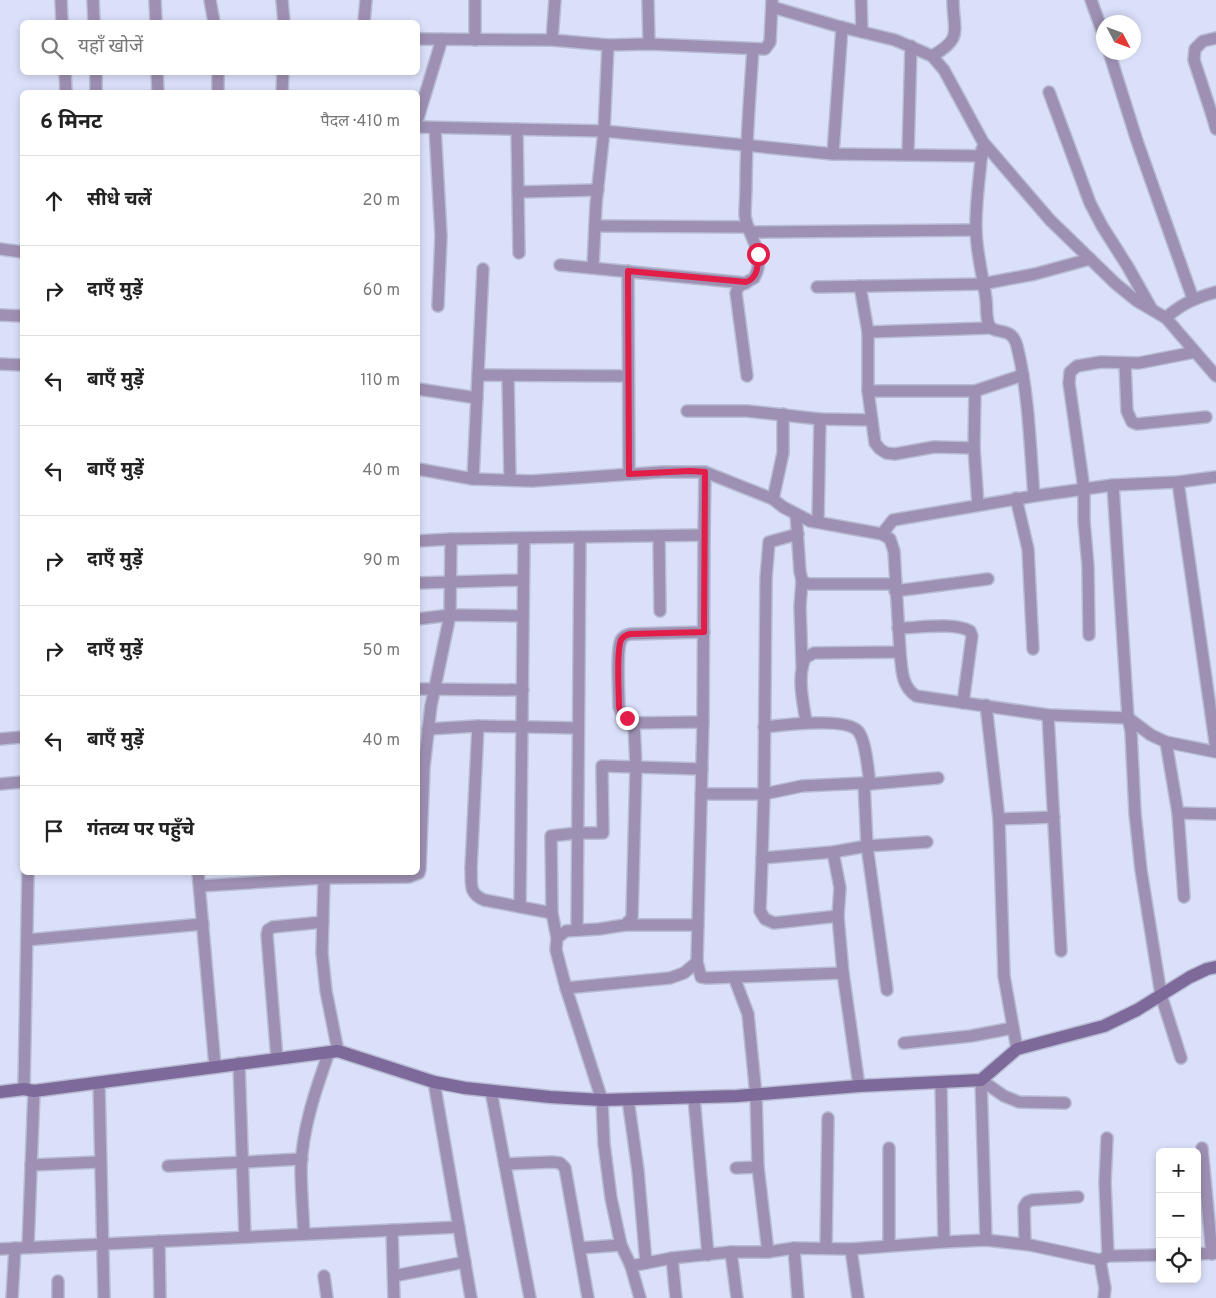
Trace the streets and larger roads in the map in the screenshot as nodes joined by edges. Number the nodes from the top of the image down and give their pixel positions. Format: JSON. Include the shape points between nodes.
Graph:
{"nodes":[{"id":1,"x":61,"y":0,"type":"edge"},
{"id":2,"x":93,"y":0,"type":"edge"},
{"id":3,"x":155,"y":0,"type":"edge"},
{"id":4,"x":210,"y":0,"type":"edge"},
{"id":5,"x":282,"y":0,"type":"edge"},
{"id":6,"x":366,"y":0,"type":"edge"},
{"id":7,"x":475,"y":0,"type":"edge"},
{"id":8,"x":555,"y":0,"type":"edge"},
{"id":9,"x":648,"y":0,"type":"edge"},
{"id":10,"x":862,"y":0,"type":"edge"},
{"id":11,"x":953,"y":0,"type":"edge"},
{"id":12,"x":1091,"y":0,"type":"edge"},
{"id":13,"x":772,"y":4,"type":"edge"},
{"id":14,"x":1096,"y":15,"type":"edge"},
{"id":15,"x":62,"y":20,"type":"edge"},
{"id":16,"x":94,"y":20,"type":"edge"},
{"id":17,"x":156,"y":20,"type":"edge"},
{"id":18,"x":214,"y":20,"type":"edge"},
{"id":19,"x":284,"y":20,"type":"edge"},
{"id":20,"x":364,"y":20,"type":"edge"},
{"id":21,"x":842,"y":27,"type":"junction"},
{"id":22,"x":862,"y":32,"type":"junction"},
{"id":23,"x":1216,"y":38,"type":"edge"},
{"id":24,"x":420,"y":39,"type":"edge"},
{"id":25,"x":442,"y":39,"type":"junction"},
{"id":26,"x":474,"y":40,"type":"junction"},
{"id":27,"x":552,"y":40,"type":"junction"},
{"id":28,"x":648,"y":44,"type":"junction"},
{"id":29,"x":608,"y":45,"type":"junction"},
{"id":30,"x":911,"y":46,"type":"junction"},
{"id":31,"x":753,"y":49,"type":"junction"},
{"id":32,"x":932,"y":56,"type":"junction"},
{"id":33,"x":1112,"y":60,"type":"edge"},
{"id":34,"x":65,"y":75,"type":"edge"},
{"id":35,"x":96,"y":75,"type":"edge"},
{"id":36,"x":157,"y":75,"type":"edge"},
{"id":37,"x":218,"y":75,"type":"edge"},
{"id":38,"x":283,"y":75,"type":"edge"},
{"id":39,"x":66,"y":90,"type":"edge"},
{"id":40,"x":96,"y":90,"type":"edge"},
{"id":41,"x":158,"y":90,"type":"edge"},
{"id":42,"x":218,"y":90,"type":"edge"},
{"id":43,"x":282,"y":90,"type":"edge"},
{"id":44,"x":1049,"y":92,"type":"dead end"},
{"id":45,"x":420,"y":111,"type":"edge"},
{"id":46,"x":1215,"y":121,"type":"edge"},
{"id":47,"x":420,"y":127,"type":"edge"},
{"id":48,"x":435,"y":128,"type":"junction"},
{"id":49,"x":517,"y":130,"type":"junction"},
{"id":50,"x":604,"y":131,"type":"junction"},
{"id":51,"x":982,"y":142,"type":"junction"},
{"id":52,"x":746,"y":146,"type":"junction"},
{"id":53,"x":833,"y":154,"type":"junction"},
{"id":54,"x":908,"y":154,"type":"junction"},
{"id":55,"x":982,"y":156,"type":"junction"},
{"id":56,"x":598,"y":190,"type":"junction"},
{"id":57,"x":518,"y":192,"type":"junction"},
{"id":58,"x":595,"y":226,"type":"junction"},
{"id":59,"x":750,"y":230,"type":"junction"},
{"id":60,"x":976,"y":230,"type":"junction"},
{"id":61,"x":0,"y":249,"type":"edge"},
{"id":62,"x":20,"y":252,"type":"edge"},
{"id":63,"x":519,"y":253,"type":"dead end"},
{"id":64,"x":1090,"y":259,"type":"junction"},
{"id":65,"x":560,"y":265,"type":"dead end"},
{"id":66,"x":593,"y":267,"type":"junction"},
{"id":67,"x":483,"y":269,"type":"dead end"},
{"id":68,"x":628,"y":271,"type":"junction"},
{"id":69,"x":746,"y":282,"type":"junction"},
{"id":70,"x":982,"y":284,"type":"junction"},
{"id":71,"x":860,"y":286,"type":"junction"},
{"id":72,"x":817,"y":287,"type":"dead end"},
{"id":73,"x":1216,"y":292,"type":"edge"},
{"id":74,"x":1192,"y":299,"type":"junction"},
{"id":75,"x":438,"y":306,"type":"dead end"},
{"id":76,"x":1152,"y":310,"type":"junction"},
{"id":77,"x":0,"y":315,"type":"edge"},
{"id":78,"x":20,"y":316,"type":"edge"},
{"id":79,"x":1166,"y":318,"type":"junction"},
{"id":80,"x":990,"y":328,"type":"junction"},
{"id":81,"x":868,"y":332,"type":"junction"},
{"id":82,"x":1195,"y":352,"type":"junction"},
{"id":83,"x":1125,"y":363,"type":"junction"},
{"id":84,"x":0,"y":364,"type":"edge"},
{"id":85,"x":20,"y":365,"type":"edge"},
{"id":86,"x":478,"y":375,"type":"junction"},
{"id":87,"x":1023,"y":375,"type":"junction"},
{"id":88,"x":508,"y":376,"type":"junction"},
{"id":89,"x":628,"y":376,"type":"junction"},
{"id":90,"x":746,"y":376,"type":"dead end"},
{"id":91,"x":1216,"y":376,"type":"edge"},
{"id":92,"x":420,"y":389,"type":"edge"},
{"id":93,"x":868,"y":391,"type":"junction"},
{"id":94,"x":975,"y":391,"type":"junction"},
{"id":95,"x":477,"y":398,"type":"junction"},
{"id":96,"x":687,"y":411,"type":"dead end"},
{"id":97,"x":783,"y":414,"type":"junction"},
{"id":98,"x":1206,"y":417,"type":"dead end"},
{"id":99,"x":820,"y":419,"type":"junction"},
{"id":100,"x":872,"y":420,"type":"junction"},
{"id":101,"x":974,"y":448,"type":"junction"},
{"id":102,"x":420,"y":469,"type":"edge"},
{"id":103,"x":705,"y":472,"type":"junction"},
{"id":104,"x":629,"y":474,"type":"junction"},
{"id":105,"x":1216,"y":477,"type":"edge"},
{"id":106,"x":472,"y":479,"type":"junction"},
{"id":107,"x":510,"y":480,"type":"junction"},
{"id":108,"x":1178,"y":482,"type":"junction"},
{"id":109,"x":1113,"y":486,"type":"junction"},
{"id":110,"x":1084,"y":489,"type":"junction"},
{"id":111,"x":1034,"y":496,"type":"junction"},
{"id":112,"x":1016,"y":498,"type":"junction"},
{"id":113,"x":773,"y":499,"type":"junction"},
{"id":114,"x":978,"y":505,"type":"junction"},
{"id":115,"x":796,"y":514,"type":"junction"},
{"id":116,"x":818,"y":522,"type":"junction"},
{"id":117,"x":798,"y":534,"type":"junction"},
{"id":118,"x":882,"y":534,"type":"junction"},
{"id":119,"x":704,"y":535,"type":"junction"},
{"id":120,"x":659,"y":536,"type":"junction"},
{"id":121,"x":580,"y":537,"type":"junction"},
{"id":122,"x":524,"y":538,"type":"junction"},
{"id":123,"x":451,"y":539,"type":"junction"},
{"id":124,"x":420,"y":541,"type":"edge"},
{"id":125,"x":988,"y":579,"type":"dead end"},
{"id":126,"x":523,"y":580,"type":"junction"},
{"id":127,"x":802,"y":580,"type":"junction"},
{"id":128,"x":420,"y":582,"type":"edge"},
{"id":129,"x":450,"y":583,"type":"junction"},
{"id":130,"x":895,"y":588,"type":"junction"},
{"id":131,"x":660,"y":611,"type":"dead end"},
{"id":132,"x":450,"y":615,"type":"junction"},
{"id":133,"x":523,"y":616,"type":"junction"},
{"id":134,"x":420,"y":619,"type":"edge"},
{"id":135,"x":898,"y":628,"type":"junction"},
{"id":136,"x":704,"y":632,"type":"junction"},
{"id":137,"x":1089,"y":635,"type":"dead end"},
{"id":138,"x":1033,"y":649,"type":"dead end"},
{"id":139,"x":900,"y":652,"type":"junction"},
{"id":140,"x":802,"y":666,"type":"junction"},
{"id":141,"x":420,"y":689,"type":"edge"},
{"id":142,"x":435,"y":690,"type":"junction"},
{"id":143,"x":523,"y":690,"type":"junction"},
{"id":144,"x":963,"y":703,"type":"junction"},
{"id":145,"x":986,"y":705,"type":"junction"},
{"id":146,"x":1048,"y":715,"type":"junction"},
{"id":147,"x":1128,"y":718,"type":"junction"},
{"id":148,"x":703,"y":722,"type":"junction"},
{"id":149,"x":806,"y":722,"type":"junction"},
{"id":150,"x":634,"y":723,"type":"junction"},
{"id":151,"x":478,"y":726,"type":"junction"},
{"id":152,"x":523,"y":726,"type":"junction"},
{"id":153,"x":764,"y":727,"type":"junction"},
{"id":154,"x":577,"y":728,"type":"junction"},
{"id":155,"x":428,"y":729,"type":"junction"},
{"id":156,"x":20,"y":737,"type":"edge"},
{"id":157,"x":0,"y":739,"type":"edge"},
{"id":158,"x":1166,"y":742,"type":"junction"},
{"id":159,"x":1216,"y":750,"type":"edge"},
{"id":160,"x":636,"y":767,"type":"junction"},
{"id":161,"x":421,"y":768,"type":"edge"},
{"id":162,"x":702,"y":770,"type":"junction"},
{"id":163,"x":938,"y":778,"type":"dead end"},
{"id":164,"x":20,"y":782,"type":"edge"},
{"id":165,"x":867,"y":783,"type":"junction"},
{"id":166,"x":0,"y":784,"type":"edge"},
{"id":167,"x":701,"y":794,"type":"junction"},
{"id":168,"x":764,"y":794,"type":"junction"},
{"id":169,"x":1178,"y":813,"type":"junction"},
{"id":170,"x":1216,"y":814,"type":"edge"},
{"id":171,"x":1054,"y":817,"type":"junction"},
{"id":172,"x":999,"y":819,"type":"junction"},
{"id":173,"x":577,"y":833,"type":"junction"},
{"id":174,"x":926,"y":842,"type":"dead end"},
{"id":175,"x":867,"y":846,"type":"junction"},
{"id":176,"x":833,"y":852,"type":"junction"},
{"id":177,"x":762,"y":858,"type":"junction"},
{"id":178,"x":420,"y":869,"type":"edge"},
{"id":179,"x":28,"y":875,"type":"edge"},
{"id":180,"x":198,"y":875,"type":"edge"},
{"id":181,"x":414,"y":875,"type":"edge"},
{"id":182,"x":324,"y":878,"type":"junction"},
{"id":183,"x":200,"y":886,"type":"junction"},
{"id":184,"x":1184,"y":897,"type":"dead end"},
{"id":185,"x":520,"y":907,"type":"junction"},
{"id":186,"x":552,"y":913,"type":"junction"},
{"id":187,"x":838,"y":916,"type":"junction"},
{"id":188,"x":323,"y":922,"type":"junction"},
{"id":189,"x":203,"y":924,"type":"junction"},
{"id":190,"x":625,"y":925,"type":"junction"},
{"id":191,"x":698,"y":925,"type":"junction"},
{"id":192,"x":577,"y":930,"type":"junction"},
{"id":193,"x":557,"y":938,"type":"junction"},
{"id":194,"x":27,"y":940,"type":"junction"},
{"id":195,"x":1061,"y":952,"type":"dead end"},
{"id":196,"x":697,"y":962,"type":"junction"},
{"id":197,"x":1216,"y":967,"type":"edge"},
{"id":198,"x":843,"y":973,"type":"junction"},
{"id":199,"x":734,"y":977,"type":"junction"},
{"id":200,"x":566,"y":988,"type":"junction"},
{"id":201,"x":887,"y":990,"type":"dead end"},
{"id":202,"x":1160,"y":995,"type":"junction"},
{"id":203,"x":1014,"y":1028,"type":"junction"},
{"id":204,"x":904,"y":1043,"type":"dead end"},
{"id":205,"x":1017,"y":1049,"type":"junction"},
{"id":206,"x":334,"y":1052,"type":"junction"},
{"id":207,"x":277,"y":1058,"type":"junction"},
{"id":208,"x":1181,"y":1058,"type":"dead end"},
{"id":209,"x":240,"y":1063,"type":"junction"},
{"id":210,"x":215,"y":1066,"type":"junction"},
{"id":211,"x":981,"y":1080,"type":"junction"},
{"id":212,"x":434,"y":1082,"type":"junction"},
{"id":213,"x":99,"y":1083,"type":"junction"},
{"id":214,"x":941,"y":1083,"type":"junction"},
{"id":215,"x":859,"y":1086,"type":"junction"},
{"id":216,"x":29,"y":1090,"type":"junction"},
{"id":217,"x":491,"y":1091,"type":"junction"},
{"id":218,"x":0,"y":1092,"type":"edge"},
{"id":219,"x":756,"y":1095,"type":"junction"},
{"id":220,"x":694,"y":1098,"type":"junction"},
{"id":221,"x":628,"y":1099,"type":"junction"},
{"id":222,"x":602,"y":1100,"type":"junction"},
{"id":223,"x":1065,"y":1102,"type":"dead end"},
{"id":224,"x":828,"y":1118,"type":"dead end"},
{"id":225,"x":1107,"y":1138,"type":"dead end"},
{"id":226,"x":889,"y":1148,"type":"dead end"},
{"id":227,"x":1202,"y":1148,"type":"dead end"},
{"id":228,"x":302,"y":1159,"type":"junction"},
{"id":229,"x":100,"y":1162,"type":"junction"},
{"id":230,"x":243,"y":1162,"type":"junction"},
{"id":231,"x":505,"y":1164,"type":"junction"},
{"id":232,"x":31,"y":1165,"type":"junction"},
{"id":233,"x":168,"y":1166,"type":"dead end"},
{"id":234,"x":758,"y":1167,"type":"junction"},
{"id":235,"x":736,"y":1168,"type":"dead end"},
{"id":236,"x":1078,"y":1197,"type":"dead end"},
{"id":237,"x":459,"y":1227,"type":"junction"},
{"id":238,"x":392,"y":1230,"type":"junction"},
{"id":239,"x":304,"y":1234,"type":"junction"},
{"id":240,"x":244,"y":1237,"type":"junction"},
{"id":241,"x":986,"y":1240,"type":"junction"},
{"id":242,"x":159,"y":1241,"type":"junction"},
{"id":243,"x":944,"y":1242,"type":"junction"},
{"id":244,"x":102,"y":1244,"type":"junction"},
{"id":245,"x":1025,"y":1244,"type":"junction"},
{"id":246,"x":621,"y":1245,"type":"junction"},
{"id":247,"x":889,"y":1245,"type":"junction"},
{"id":248,"x":28,"y":1247,"type":"junction"},
{"id":249,"x":15,"y":1248,"type":"junction"},
{"id":250,"x":580,"y":1248,"type":"junction"},
{"id":251,"x":794,"y":1248,"type":"junction"},
{"id":252,"x":826,"y":1248,"type":"junction"},
{"id":253,"x":0,"y":1249,"type":"edge"},
{"id":254,"x":851,"y":1249,"type":"junction"},
{"id":255,"x":731,"y":1252,"type":"junction"},
{"id":256,"x":768,"y":1252,"type":"junction"},
{"id":257,"x":1214,"y":1253,"type":"edge"},
{"id":258,"x":1201,"y":1254,"type":"edge"},
{"id":259,"x":708,"y":1255,"type":"junction"},
{"id":260,"x":1156,"y":1255,"type":"edge"},
{"id":261,"x":672,"y":1258,"type":"junction"},
{"id":262,"x":1104,"y":1258,"type":"junction"},
{"id":263,"x":465,"y":1262,"type":"junction"},
{"id":264,"x":646,"y":1263,"type":"junction"},
{"id":265,"x":631,"y":1266,"type":"junction"},
{"id":266,"x":324,"y":1276,"type":"dead end"},
{"id":267,"x":394,"y":1276,"type":"junction"},
{"id":268,"x":58,"y":1281,"type":"dead end"},
{"id":269,"x":12,"y":1298,"type":"edge"},
{"id":270,"x":58,"y":1298,"type":"edge"},
{"id":271,"x":104,"y":1298,"type":"edge"},
{"id":272,"x":160,"y":1298,"type":"edge"},
{"id":273,"x":327,"y":1298,"type":"edge"},
{"id":274,"x":394,"y":1298,"type":"edge"},
{"id":275,"x":471,"y":1298,"type":"edge"},
{"id":276,"x":530,"y":1298,"type":"edge"},
{"id":277,"x":588,"y":1298,"type":"edge"},
{"id":278,"x":640,"y":1298,"type":"edge"},
{"id":279,"x":676,"y":1298,"type":"edge"},
{"id":280,"x":737,"y":1298,"type":"edge"},
{"id":281,"x":798,"y":1298,"type":"edge"},
{"id":282,"x":858,"y":1298,"type":"edge"},
{"id":283,"x":1104,"y":1298,"type":"edge"}],
"edges":[{"from":1,"to":15,"type":"street"},
{"from":2,"to":16,"type":"street"},
{"from":3,"to":17,"type":"street"},
{"from":4,"to":18,"type":"street"},
{"from":5,"to":19,"type":"street"},
{"from":6,"to":20,"type":"street"},
{"from":7,"to":26,"type":"street"},
{"from":8,"to":27,"type":"street"},
{"from":9,"to":28,"type":"street"},
{"from":10,"to":22,"type":"street"},
{"from":11,"to":32,"type":"street","via":[[954,40]]},
{"from":12,"to":14,"type":"street"},
{"from":13,"to":21,"type":"street"},
{"from":13,"to":31,"type":"street","via":[[769,45],[765,49]]},
{"from":21,"to":22,"type":"street"},
{"from":21,"to":53,"type":"street"},
{"from":22,"to":30,"type":"street"},
{"from":23,"to":46,"type":"street","via":[[1204,41],[1195,49],[1194,60]]},
{"from":24,"to":25,"type":"street"},
{"from":25,"to":26,"type":"street"},
{"from":25,"to":45,"type":"street"},
{"from":26,"to":27,"type":"street"},
{"from":27,"to":29,"type":"street"},
{"from":28,"to":29,"type":"street"},
{"from":28,"to":31,"type":"street"},
{"from":29,"to":50,"type":"street"},
{"from":30,"to":32,"type":"street"},
{"from":30,"to":54,"type":"street"},
{"from":31,"to":52,"type":"street"},
{"from":32,"to":51,"type":"street","via":[[944,70]]},
{"from":33,"to":74,"type":"street"},
{"from":34,"to":39,"type":"street"},
{"from":35,"to":40,"type":"street"},
{"from":36,"to":41,"type":"street"},
{"from":37,"to":42,"type":"street"},
{"from":38,"to":43,"type":"street"},
{"from":44,"to":76,"type":"street","via":[[1090,203]]},
{"from":47,"to":48,"type":"street"},
{"from":48,"to":49,"type":"street"},
{"from":48,"to":75,"type":"street","via":[[441,236]]},
{"from":49,"to":50,"type":"street"},
{"from":49,"to":57,"type":"street"},
{"from":50,"to":52,"type":"street"},
{"from":50,"to":56,"type":"street"},
{"from":51,"to":55,"type":"street"},
{"from":51,"to":64,"type":"street","via":[[1050,220]]},
{"from":52,"to":53,"type":"street"},
{"from":52,"to":59,"type":"street","via":[[745,212]]},
{"from":53,"to":54,"type":"street"},
{"from":54,"to":55,"type":"street"},
{"from":55,"to":60,"type":"street"},
{"from":56,"to":57,"type":"street"},
{"from":56,"to":58,"type":"street"},
{"from":57,"to":63,"type":"street"},
{"from":58,"to":59,"type":"street"},
{"from":58,"to":66,"type":"street"},
{"from":59,"to":60,"type":"street"},
{"from":59,"to":69,"type":"street","via":[[758,264],[754,278]]},
{"from":60,"to":70,"type":"street"},
{"from":61,"to":62,"type":"street"},
{"from":64,"to":70,"type":"street"},
{"from":64,"to":76,"type":"street","via":[[1137,301]]},
{"from":65,"to":66,"type":"street"},
{"from":66,"to":68,"type":"street"},
{"from":67,"to":86,"type":"street"},
{"from":68,"to":69,"type":"street"},
{"from":68,"to":89,"type":"street"},
{"from":69,"to":90,"type":"street","via":[[738,287],[736,293]]},
{"from":70,"to":71,"type":"street"},
{"from":70,"to":80,"type":"street"},
{"from":71,"to":72,"type":"street"},
{"from":71,"to":81,"type":"street"},
{"from":73,"to":74,"type":"street"},
{"from":74,"to":79,"type":"street","via":[[1174,309]]},
{"from":76,"to":79,"type":"street"},
{"from":77,"to":78,"type":"street"},
{"from":79,"to":82,"type":"street"},
{"from":80,"to":81,"type":"street"},
{"from":80,"to":87,"type":"street","via":[[1013,336]]},
{"from":81,"to":93,"type":"street"},
{"from":82,"to":83,"type":"street","via":[[1139,364]]},
{"from":82,"to":91,"type":"street"},
{"from":83,"to":98,"type":"street","via":[[1127,411],[1132,422]]},
{"from":83,"to":110,"type":"street","via":[[1101,362],[1077,366],[1070,372],[1068,383]]},
{"from":84,"to":85,"type":"street"},
{"from":86,"to":88,"type":"street"},
{"from":86,"to":95,"type":"street"},
{"from":87,"to":94,"type":"street"},
{"from":87,"to":111,"type":"street"},
{"from":88,"to":89,"type":"street"},
{"from":88,"to":107,"type":"street"},
{"from":89,"to":104,"type":"street"},
{"from":92,"to":95,"type":"street"},
{"from":93,"to":94,"type":"street"},
{"from":93,"to":100,"type":"street"},
{"from":94,"to":101,"type":"street"},
{"from":95,"to":106,"type":"street"},
{"from":96,"to":97,"type":"street"},
{"from":97,"to":99,"type":"street"},
{"from":97,"to":113,"type":"street","via":[[783,453]]},
{"from":99,"to":100,"type":"street"},
{"from":99,"to":116,"type":"street"},
{"from":100,"to":101,"type":"street","via":[[875,443],[886,452],[895,454],[934,447]]},
{"from":101,"to":114,"type":"street"},
{"from":102,"to":106,"type":"street"},
{"from":103,"to":104,"type":"street"},
{"from":103,"to":113,"type":"street"},
{"from":103,"to":119,"type":"street"},
{"from":104,"to":107,"type":"street"},
{"from":105,"to":108,"type":"street"},
{"from":106,"to":107,"type":"street"},
{"from":108,"to":109,"type":"street"},
{"from":108,"to":159,"type":"street"},
{"from":109,"to":110,"type":"street"},
{"from":109,"to":147,"type":"street"},
{"from":110,"to":111,"type":"street"},
{"from":110,"to":137,"type":"street"},
{"from":111,"to":112,"type":"street"},
{"from":112,"to":114,"type":"street"},
{"from":112,"to":138,"type":"street","via":[[1028,549]]},
{"from":113,"to":115,"type":"street"},
{"from":114,"to":118,"type":"street","via":[[893,520]]},
{"from":115,"to":116,"type":"street"},
{"from":115,"to":117,"type":"street"},
{"from":116,"to":118,"type":"street"},
{"from":117,"to":127,"type":"street"},
{"from":117,"to":153,"type":"street","via":[[769,542]]},
{"from":118,"to":130,"type":"street","via":[[890,540],[894,551]]},
{"from":119,"to":120,"type":"street"},
{"from":119,"to":136,"type":"street"},
{"from":120,"to":121,"type":"street"},
{"from":120,"to":131,"type":"street"},
{"from":121,"to":122,"type":"street"},
{"from":121,"to":154,"type":"street"},
{"from":122,"to":123,"type":"street"},
{"from":122,"to":126,"type":"street"},
{"from":123,"to":124,"type":"street"},
{"from":123,"to":129,"type":"street"},
{"from":125,"to":130,"type":"street"},
{"from":126,"to":129,"type":"street"},
{"from":126,"to":133,"type":"street"},
{"from":127,"to":130,"type":"street","via":[[807,584]]},
{"from":127,"to":140,"type":"street"},
{"from":128,"to":129,"type":"street"},
{"from":129,"to":132,"type":"street"},
{"from":130,"to":135,"type":"street"},
{"from":132,"to":133,"type":"street"},
{"from":132,"to":134,"type":"street"},
{"from":132,"to":142,"type":"street"},
{"from":133,"to":143,"type":"street"},
{"from":135,"to":139,"type":"street"},
{"from":135,"to":144,"type":"street","via":[[954,626],[970,631]]},
{"from":136,"to":148,"type":"street"},
{"from":136,"to":150,"type":"street","via":[[630,634],[621,638],[619,707],[622,714]]},
{"from":139,"to":140,"type":"street","via":[[814,653],[805,658]]},
{"from":139,"to":144,"type":"street","via":[[908,691],[916,696]]},
{"from":140,"to":149,"type":"street"},
{"from":141,"to":142,"type":"street"},
{"from":142,"to":143,"type":"street"},
{"from":142,"to":155,"type":"street"},
{"from":143,"to":152,"type":"street"},
{"from":144,"to":145,"type":"street"},
{"from":145,"to":146,"type":"street"},
{"from":145,"to":172,"type":"street"},
{"from":146,"to":147,"type":"street"},
{"from":146,"to":171,"type":"street"},
{"from":147,"to":158,"type":"street"},
{"from":147,"to":202,"type":"street","via":[[1141,870]]},
{"from":148,"to":150,"type":"street"},
{"from":148,"to":162,"type":"street"},
{"from":149,"to":153,"type":"street"},
{"from":149,"to":165,"type":"street","via":[[851,726],[858,731],[862,739]]},
{"from":150,"to":160,"type":"street"},
{"from":151,"to":152,"type":"street"},
{"from":151,"to":155,"type":"street"},
{"from":151,"to":185,"type":"street","via":[[472,891],[484,900]]},
{"from":152,"to":154,"type":"street"},
{"from":152,"to":185,"type":"street"},
{"from":153,"to":168,"type":"street"},
{"from":154,"to":173,"type":"street"},
{"from":155,"to":161,"type":"street"},
{"from":156,"to":157,"type":"street"},
{"from":158,"to":159,"type":"street"},
{"from":158,"to":169,"type":"street"},
{"from":160,"to":162,"type":"street"},
{"from":160,"to":173,"type":"street","via":[[602,766],[603,833]]},
{"from":160,"to":190,"type":"street","via":[[633,908],[632,918]]},
{"from":161,"to":178,"type":"street"},
{"from":162,"to":167,"type":"street"},
{"from":163,"to":165,"type":"street"},
{"from":164,"to":166,"type":"street"},
{"from":165,"to":168,"type":"street","via":[[802,786]]},
{"from":165,"to":175,"type":"street"},
{"from":167,"to":168,"type":"street"},
{"from":167,"to":191,"type":"street"},
{"from":168,"to":177,"type":"street"},
{"from":169,"to":170,"type":"street"},
{"from":169,"to":184,"type":"street"},
{"from":171,"to":172,"type":"street"},
{"from":171,"to":195,"type":"street"},
{"from":172,"to":203,"type":"street","via":[[1004,976]]},
{"from":173,"to":186,"type":"street","via":[[551,836]]},
{"from":173,"to":192,"type":"street"},
{"from":174,"to":175,"type":"street"},
{"from":175,"to":176,"type":"street"},
{"from":175,"to":201,"type":"street"},
{"from":176,"to":177,"type":"street"},
{"from":176,"to":187,"type":"street","via":[[840,888]]},
{"from":177,"to":187,"type":"street","via":[[760,911],[765,920],[774,923]]},
{"from":179,"to":194,"type":"street"},
{"from":180,"to":183,"type":"street"},
{"from":181,"to":182,"type":"street"},
{"from":182,"to":183,"type":"street"},
{"from":182,"to":188,"type":"street"},
{"from":183,"to":189,"type":"street"},
{"from":185,"to":186,"type":"street"},
{"from":186,"to":193,"type":"street"},
{"from":187,"to":198,"type":"street"},
{"from":188,"to":206,"type":"street","via":[[322,953]]},
{"from":188,"to":207,"type":"street","via":[[274,927],[266,935]]},
{"from":189,"to":194,"type":"street"},
{"from":189,"to":210,"type":"street"},
{"from":190,"to":191,"type":"street"},
{"from":190,"to":192,"type":"street"},
{"from":191,"to":196,"type":"street"},
{"from":192,"to":193,"type":"street","via":[[566,931]]},
{"from":193,"to":200,"type":"street","via":[[556,950]]},
{"from":194,"to":216,"type":"street"},
{"from":196,"to":199,"type":"street","via":[[701,977]]},
{"from":196,"to":200,"type":"street","via":[[684,973],[670,978]]},
{"from":197,"to":202,"type":"street","via":[[1190,977]]},
{"from":198,"to":199,"type":"street"},
{"from":198,"to":215,"type":"street"},
{"from":199,"to":219,"type":"street","via":[[748,1014]]},
{"from":200,"to":222,"type":"street"},
{"from":202,"to":205,"type":"street","via":[[1104,1026]]},
{"from":202,"to":208,"type":"street"},
{"from":203,"to":204,"type":"street"},
{"from":203,"to":205,"type":"street"},
{"from":205,"to":211,"type":"street"},
{"from":206,"to":207,"type":"street"},
{"from":206,"to":212,"type":"street"},
{"from":206,"to":228,"type":"street","via":[[315,1090]]},
{"from":207,"to":209,"type":"street"},
{"from":209,"to":210,"type":"street"},
{"from":209,"to":230,"type":"street"},
{"from":210,"to":213,"type":"street"},
{"from":211,"to":214,"type":"street"},
{"from":211,"to":223,"type":"street","via":[[1019,1102]]},
{"from":211,"to":241,"type":"street"},
{"from":212,"to":217,"type":"street"},
{"from":212,"to":237,"type":"street"},
{"from":213,"to":216,"type":"street"},
{"from":213,"to":229,"type":"street"},
{"from":214,"to":215,"type":"street"},
{"from":214,"to":243,"type":"street"},
{"from":215,"to":219,"type":"street"},
{"from":216,"to":218,"type":"street"},
{"from":216,"to":232,"type":"street"},
{"from":217,"to":222,"type":"street"},
{"from":217,"to":231,"type":"street"},
{"from":219,"to":220,"type":"street"},
{"from":219,"to":234,"type":"street"},
{"from":220,"to":221,"type":"street"},
{"from":220,"to":259,"type":"street"},
{"from":221,"to":222,"type":"street"},
{"from":221,"to":264,"type":"street"},
{"from":222,"to":246,"type":"street","via":[[604,1144]]},
{"from":224,"to":252,"type":"street"},
{"from":225,"to":262,"type":"street"},
{"from":226,"to":247,"type":"street"},
{"from":227,"to":257,"type":"street"},
{"from":228,"to":230,"type":"street"},
{"from":228,"to":239,"type":"street"},
{"from":229,"to":232,"type":"street"},
{"from":229,"to":244,"type":"street"},
{"from":230,"to":233,"type":"street"},
{"from":230,"to":240,"type":"street"},
{"from":231,"to":250,"type":"street","via":[[552,1162],[566,1168]]},
{"from":231,"to":276,"type":"street"},
{"from":232,"to":248,"type":"street"},
{"from":234,"to":235,"type":"street"},
{"from":234,"to":256,"type":"street"},
{"from":236,"to":245,"type":"street","via":[[1027,1202],[1024,1207]]},
{"from":237,"to":238,"type":"street"},
{"from":237,"to":263,"type":"street"},
{"from":238,"to":239,"type":"street"},
{"from":238,"to":267,"type":"street"},
{"from":239,"to":240,"type":"street"},
{"from":240,"to":242,"type":"street"},
{"from":241,"to":243,"type":"street"},
{"from":241,"to":245,"type":"street"},
{"from":242,"to":244,"type":"street"},
{"from":242,"to":272,"type":"street"},
{"from":243,"to":247,"type":"street"},
{"from":244,"to":248,"type":"street"},
{"from":244,"to":271,"type":"street"},
{"from":245,"to":262,"type":"street"},
{"from":246,"to":250,"type":"street"},
{"from":246,"to":265,"type":"street"},
{"from":247,"to":254,"type":"street"},
{"from":248,"to":249,"type":"street"},
{"from":249,"to":253,"type":"street"},
{"from":249,"to":269,"type":"street"},
{"from":250,"to":277,"type":"street"},
{"from":251,"to":252,"type":"street"},
{"from":251,"to":256,"type":"street"},
{"from":251,"to":281,"type":"street"},
{"from":252,"to":254,"type":"street"},
{"from":254,"to":282,"type":"street"},
{"from":255,"to":256,"type":"street"},
{"from":255,"to":259,"type":"street"},
{"from":255,"to":280,"type":"street"},
{"from":257,"to":258,"type":"street"},
{"from":259,"to":261,"type":"street"},
{"from":260,"to":262,"type":"street"},
{"from":261,"to":264,"type":"street"},
{"from":261,"to":279,"type":"street"},
{"from":262,"to":283,"type":"street"},
{"from":263,"to":267,"type":"street"},
{"from":263,"to":275,"type":"street"},
{"from":264,"to":265,"type":"street"},
{"from":265,"to":278,"type":"street"},
{"from":266,"to":273,"type":"street"},
{"from":267,"to":274,"type":"street"},
{"from":268,"to":270,"type":"street"}]}
